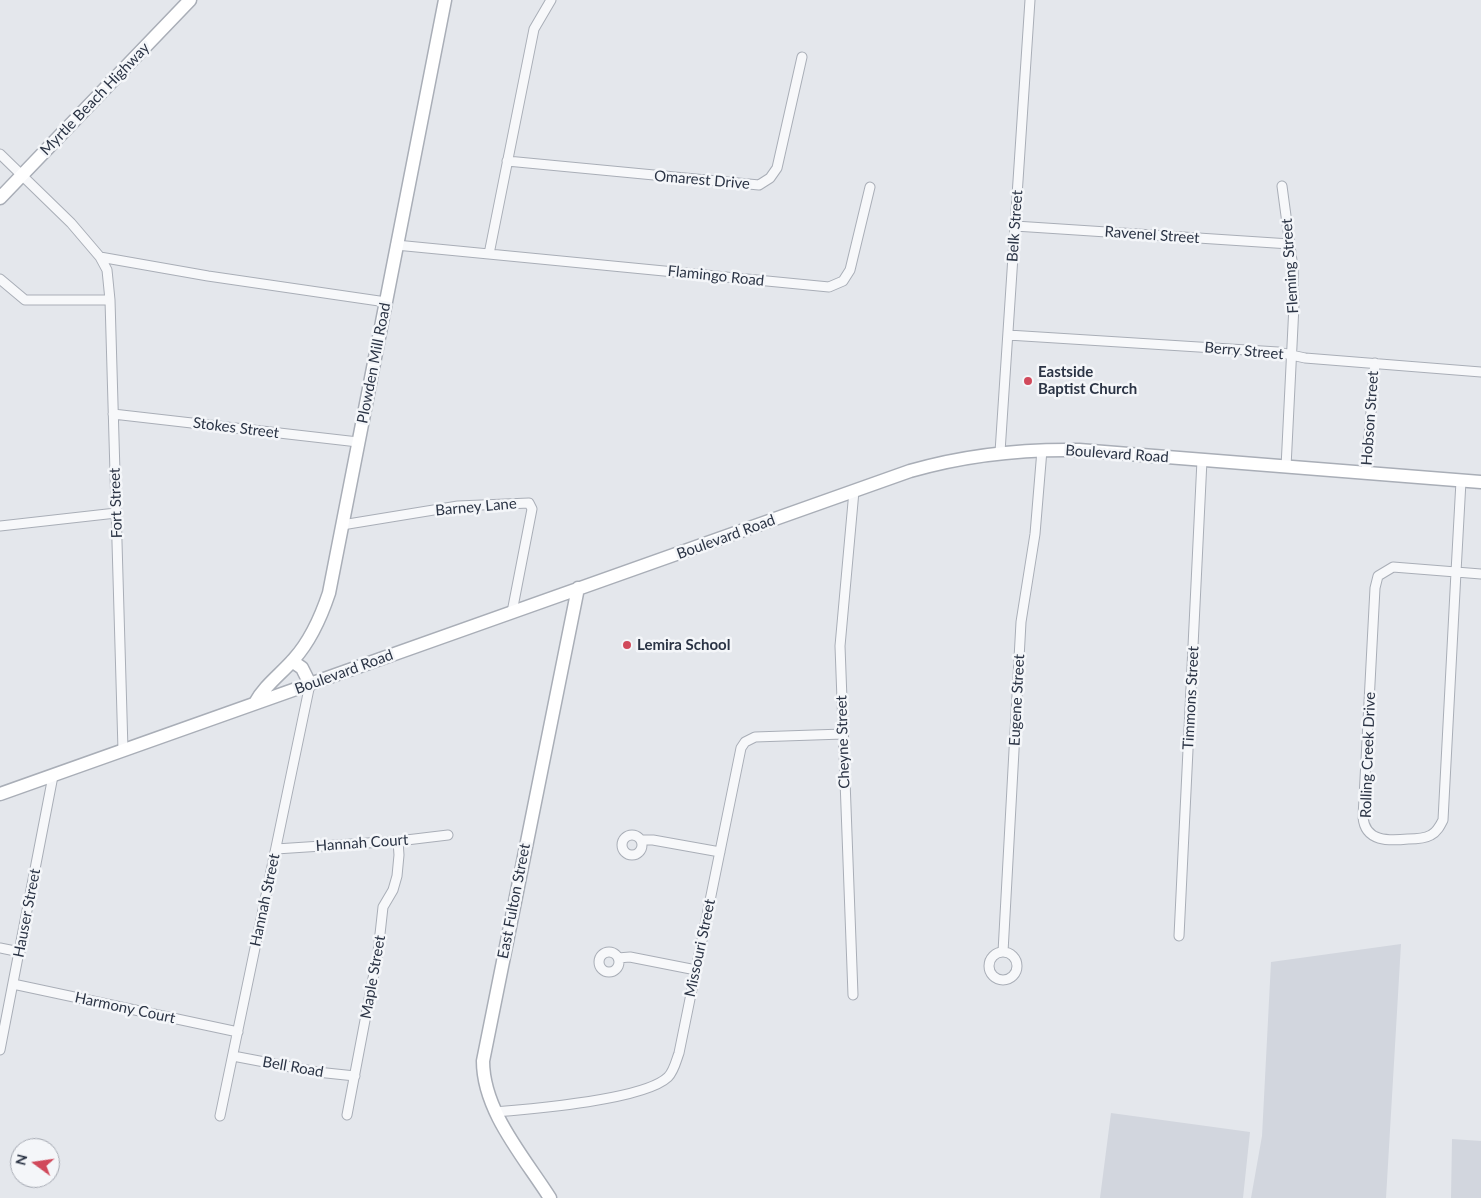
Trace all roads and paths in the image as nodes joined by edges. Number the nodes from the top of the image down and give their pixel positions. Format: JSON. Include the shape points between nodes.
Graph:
{"nodes":[{"id":1,"x":190,"y":0,"type":"edge"},
{"id":2,"x":444,"y":0,"type":"edge"},
{"id":3,"x":551,"y":0,"type":"edge"},
{"id":4,"x":1030,"y":0,"type":"edge"},
{"id":5,"x":802,"y":57,"type":"dead end"},
{"id":6,"x":0,"y":154,"type":"edge"},
{"id":7,"x":507,"y":161,"type":"junction"},
{"id":8,"x":22,"y":175,"type":"junction"},
{"id":9,"x":1282,"y":186,"type":"dead end"},
{"id":10,"x":870,"y":187,"type":"dead end"},
{"id":11,"x":0,"y":198,"type":"edge"},
{"id":12,"x":1015,"y":226,"type":"junction"},
{"id":13,"x":1290,"y":244,"type":"junction"},
{"id":14,"x":396,"y":245,"type":"junction"},
{"id":15,"x":489,"y":254,"type":"junction"},
{"id":16,"x":100,"y":257,"type":"junction"},
{"id":17,"x":0,"y":279,"type":"edge"},
{"id":18,"x":110,"y":300,"type":"junction"},
{"id":19,"x":386,"y":302,"type":"junction"},
{"id":20,"x":1008,"y":335,"type":"junction"},
{"id":21,"x":1292,"y":356,"type":"junction"},
{"id":22,"x":1375,"y":363,"type":"junction"},
{"id":23,"x":1481,"y":372,"type":"edge"},
{"id":24,"x":113,"y":414,"type":"junction"},
{"id":25,"x":358,"y":442,"type":"junction"},
{"id":26,"x":1042,"y":450,"type":"junction"},
{"id":27,"x":1000,"y":452,"type":"junction"},
{"id":28,"x":1202,"y":460,"type":"junction"},
{"id":29,"x":1286,"y":467,"type":"junction"},
{"id":30,"x":1366,"y":473,"type":"junction"},
{"id":31,"x":1461,"y":481,"type":"junction"},
{"id":32,"x":1481,"y":482,"type":"edge"},
{"id":33,"x":854,"y":491,"type":"junction"},
{"id":34,"x":116,"y":513,"type":"junction"},
{"id":35,"x":342,"y":525,"type":"junction"},
{"id":36,"x":0,"y":526,"type":"edge"},
{"id":37,"x":1456,"y":572,"type":"junction"},
{"id":38,"x":1481,"y":574,"type":"edge"},
{"id":39,"x":578,"y":588,"type":"junction"},
{"id":40,"x":512,"y":612,"type":"junction"},
{"id":41,"x":292,"y":661,"type":"junction"},
{"id":42,"x":310,"y":684,"type":"junction"},
{"id":43,"x":255,"y":703,"type":"junction"},
{"id":44,"x":843,"y":734,"type":"junction"},
{"id":45,"x":123,"y":750,"type":"junction"},
{"id":46,"x":53,"y":776,"type":"junction"},
{"id":47,"x":0,"y":794,"type":"edge"},
{"id":48,"x":448,"y":835,"type":"dead end"},
{"id":49,"x":641,"y":840,"type":"dead end"},
{"id":50,"x":398,"y":841,"type":"junction"},
{"id":51,"x":276,"y":849,"type":"junction"},
{"id":52,"x":720,"y":852,"type":"junction"},
{"id":53,"x":1179,"y":936,"type":"dead end"},
{"id":54,"x":0,"y":948,"type":"edge"},
{"id":55,"x":20,"y":952,"type":"junction"},
{"id":56,"x":1003,"y":952,"type":"dead end"},
{"id":57,"x":618,"y":958,"type":"dead end"},
{"id":58,"x":696,"y":970,"type":"junction"},
{"id":59,"x":13,"y":984,"type":"junction"},
{"id":60,"x":852,"y":994,"type":"dead end"},
{"id":61,"x":238,"y":1032,"type":"junction"},
{"id":62,"x":0,"y":1050,"type":"edge"},
{"id":63,"x":232,"y":1056,"type":"junction"},
{"id":64,"x":355,"y":1076,"type":"junction"},
{"id":65,"x":495,"y":1112,"type":"junction"},
{"id":66,"x":347,"y":1115,"type":"dead end"},
{"id":67,"x":220,"y":1116,"type":"dead end"},
{"id":68,"x":550,"y":1198,"type":"edge"}],
"edges":[{"from":1,"to":8,"type":"street","name":"Myrtle Beach Highway"},
{"from":2,"to":14,"type":"street","name":"Plowden Mill Road"},
{"from":3,"to":7,"type":"street","via":[[534,29]]},
{"from":4,"to":12,"type":"street","name":"Belk Street"},
{"from":5,"to":7,"type":"street","name":"Omarest Drive","via":[[777,168],[759,185]]},
{"from":6,"to":8,"type":"street","name":"Fort Street"},
{"from":7,"to":15,"type":"street"},
{"from":8,"to":11,"type":"street","name":"Myrtle Beach Highway"},
{"from":8,"to":16,"type":"street","name":"Fort Street"},
{"from":9,"to":13,"type":"street","name":"Fleming Street"},
{"from":10,"to":15,"type":"street","name":"Flamingo Road","via":[[850,270],[843,281],[832,287]]},
{"from":12,"to":13,"type":"street","name":"Ravenel Street"},
{"from":12,"to":20,"type":"street","name":"Belk Street"},
{"from":13,"to":21,"type":"street","name":"Fleming Street","via":[[1294,288]]},
{"from":14,"to":15,"type":"street","name":"Flamingo Road"},
{"from":14,"to":19,"type":"street","name":"Plowden Mill Road"},
{"from":16,"to":18,"type":"street","name":"Fort Street","via":[[107,270]]},
{"from":16,"to":19,"type":"street"},
{"from":17,"to":18,"type":"street","via":[[25,300]]},
{"from":18,"to":24,"type":"street","name":"Fort Street"},
{"from":19,"to":25,"type":"street","name":"Plowden Mill Road"},
{"from":20,"to":21,"type":"street","name":"Berry Street","via":[[1278,352]]},
{"from":20,"to":27,"type":"street","name":"Belk Street"},
{"from":21,"to":22,"type":"street","name":"Berry Street"},
{"from":21,"to":29,"type":"street","name":"Fleming Street"},
{"from":22,"to":23,"type":"street","name":"Berry Street"},
{"from":22,"to":30,"type":"street","name":"Hobson Street"},
{"from":24,"to":25,"type":"street","name":"Stokes Street"},
{"from":24,"to":34,"type":"street","name":"Fort Street"},
{"from":25,"to":35,"type":"street","name":"Plowden Mill Road"},
{"from":26,"to":27,"type":"street","name":"Boulevard Road"},
{"from":26,"to":28,"type":"street","name":"Boulevard Road"},
{"from":26,"to":56,"type":"street","name":"Eugene Street","via":[[1035,534],[1021,622]]},
{"from":27,"to":33,"type":"street","name":"Boulevard Road","via":[[937,464]]},
{"from":28,"to":29,"type":"street","name":"Boulevard Road"},
{"from":28,"to":53,"type":"street","name":"Timmons Street"},
{"from":29,"to":30,"type":"street","name":"Boulevard Road"},
{"from":30,"to":31,"type":"street","name":"Boulevard Road"},
{"from":31,"to":32,"type":"street","name":"Boulevard Road"},
{"from":31,"to":37,"type":"street","name":"Rolling Creek Drive"},
{"from":33,"to":39,"type":"street","name":"Boulevard Road"},
{"from":33,"to":44,"type":"street","name":"Cheyne Street","via":[[840,646]]},
{"from":34,"to":36,"type":"street"},
{"from":34,"to":45,"type":"street","name":"Fort Street"},
{"from":35,"to":40,"type":"street","name":"Barney Lane","via":[[458,506],[529,503],[532,509]]},
{"from":35,"to":41,"type":"street","name":"Plowden Mill Road","via":[[324,610]]},
{"from":37,"to":37,"type":"street","name":"Rolling Creek Drive","via":[[1393,567],[1381,573],[1376,580],[1363,816],[1368,830],[1383,840],[1426,837],[1437,831],[1443,820]]},
{"from":37,"to":38,"type":"street","name":"Rolling Creek Drive"},
{"from":39,"to":40,"type":"street","name":"Boulevard Road"},
{"from":39,"to":65,"type":"street","name":"East Fulton Street","via":[[484,1053],[484,1085]]},
{"from":40,"to":42,"type":"street","name":"Boulevard Road"},
{"from":41,"to":42,"type":"street","via":[[302,668]]},
{"from":41,"to":43,"type":"street","name":"Plowden Mill Road","via":[[261,692]]},
{"from":42,"to":43,"type":"street","name":"Boulevard Road"},
{"from":42,"to":51,"type":"street","name":"Hannah Street"},
{"from":43,"to":45,"type":"street","name":"Boulevard Road"},
{"from":44,"to":52,"type":"street","name":"Missouri Street","via":[[765,736],[745,742],[740,751]]},
{"from":44,"to":60,"type":"street","name":"Cheyne Street"},
{"from":45,"to":46,"type":"street","name":"Boulevard Road"},
{"from":46,"to":47,"type":"street","name":"Boulevard Road"},
{"from":46,"to":55,"type":"street","name":"Hauser Street"},
{"from":48,"to":50,"type":"street","name":"Hannah Court"},
{"from":49,"to":52,"type":"street"},
{"from":50,"to":51,"type":"street","name":"Hannah Court"},
{"from":50,"to":64,"type":"street","name":"Maple Street","via":[[397,876],[393,890],[383,904],[378,952]]},
{"from":51,"to":61,"type":"street","name":"Hannah Street"},
{"from":52,"to":58,"type":"street","name":"Missouri Street"},
{"from":54,"to":55,"type":"street"},
{"from":55,"to":59,"type":"street","name":"Hauser Street"},
{"from":57,"to":58,"type":"street","via":[[630,957]]},
{"from":58,"to":65,"type":"street","name":"Missouri Street","via":[[679,1053],[666,1078],[656,1085],[615,1096]]},
{"from":59,"to":61,"type":"street","name":"Harmony Court"},
{"from":59,"to":62,"type":"street","name":"Hauser Street"},
{"from":61,"to":63,"type":"street","name":"Hannah Street"},
{"from":63,"to":64,"type":"street","name":"Bell Road"},
{"from":63,"to":67,"type":"street","name":"Hannah Street"},
{"from":64,"to":66,"type":"street","name":"Maple Street"},
{"from":65,"to":68,"type":"street","name":"East Fulton Street"}]}
